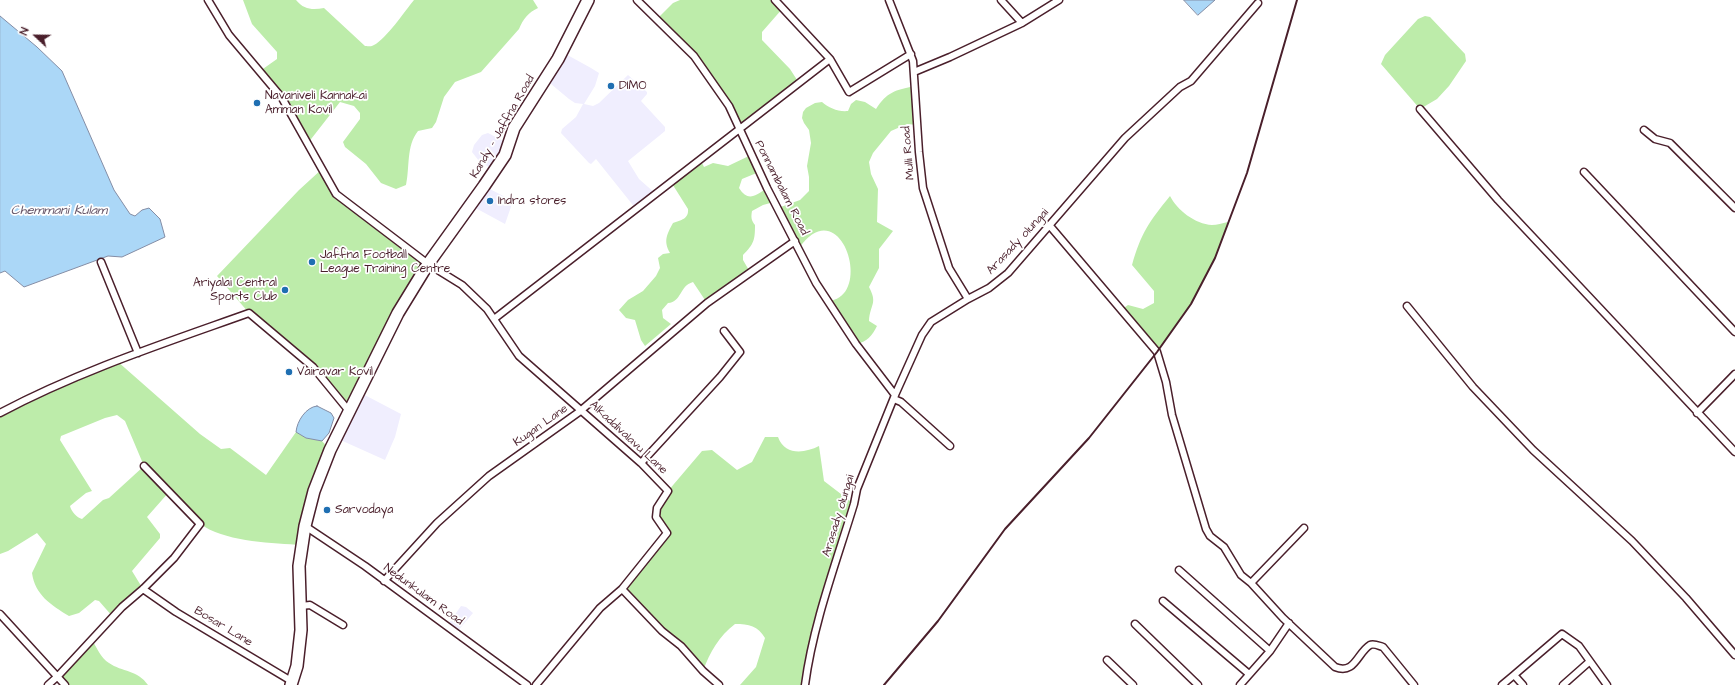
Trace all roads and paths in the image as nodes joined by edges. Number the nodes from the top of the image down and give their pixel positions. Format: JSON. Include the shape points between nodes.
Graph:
{"nodes":[{"id":1,"x":208,"y":0,"type":"edge"},
{"id":2,"x":588,"y":0,"type":"edge"},
{"id":3,"x":637,"y":0,"type":"edge"},
{"id":4,"x":775,"y":0,"type":"edge"},
{"id":5,"x":889,"y":0,"type":"edge"},
{"id":6,"x":1001,"y":0,"type":"edge"},
{"id":7,"x":1060,"y":0,"type":"edge"},
{"id":8,"x":1258,"y":3,"type":"dead end"},
{"id":9,"x":1022,"y":23,"type":"junction"},
{"id":10,"x":911,"y":54,"type":"junction"},
{"id":11,"x":830,"y":59,"type":"junction"},
{"id":12,"x":914,"y":72,"type":"junction"},
{"id":13,"x":1420,"y":109,"type":"dead end"},
{"id":14,"x":739,"y":128,"type":"junction"},
{"id":15,"x":1644,"y":130,"type":"dead end"},
{"id":16,"x":1584,"y":172,"type":"dead end"},
{"id":17,"x":1735,"y":208,"type":"edge"},
{"id":18,"x":1050,"y":226,"type":"junction"},
{"id":19,"x":795,"y":241,"type":"junction"},
{"id":20,"x":101,"y":262,"type":"dead end"},
{"id":21,"x":428,"y":264,"type":"junction"},
{"id":22,"x":968,"y":299,"type":"junction"},
{"id":23,"x":1407,"y":306,"type":"dead end"},
{"id":24,"x":494,"y":319,"type":"junction"},
{"id":25,"x":724,"y":331,"type":"dead end"},
{"id":26,"x":1735,"y":332,"type":"edge"},
{"id":27,"x":138,"y":353,"type":"junction"},
{"id":28,"x":1735,"y":374,"type":"edge"},
{"id":29,"x":894,"y":397,"type":"junction"},
{"id":30,"x":582,"y":410,"type":"junction"},
{"id":31,"x":349,"y":411,"type":"junction"},
{"id":32,"x":0,"y":413,"type":"edge"},
{"id":33,"x":1697,"y":413,"type":"junction"},
{"id":34,"x":950,"y":446,"type":"dead end"},
{"id":35,"x":1735,"y":452,"type":"edge"},
{"id":36,"x":641,"y":463,"type":"junction"},
{"id":37,"x":144,"y":466,"type":"dead end"},
{"id":38,"x":305,"y":526,"type":"junction"},
{"id":39,"x":1304,"y":528,"type":"dead end"},
{"id":40,"x":1179,"y":570,"type":"dead end"},
{"id":41,"x":384,"y":581,"type":"junction"},
{"id":42,"x":1251,"y":583,"type":"junction"},
{"id":43,"x":143,"y":589,"type":"junction"},
{"id":44,"x":622,"y":589,"type":"junction"},
{"id":45,"x":1163,"y":601,"type":"dead end"},
{"id":46,"x":301,"y":606,"type":"junction"},
{"id":47,"x":0,"y":614,"type":"edge"},
{"id":48,"x":1289,"y":623,"type":"junction"},
{"id":49,"x":1135,"y":624,"type":"dead end"},
{"id":50,"x":343,"y":625,"type":"dead end"},
{"id":51,"x":1270,"y":651,"type":"junction"},
{"id":52,"x":1735,"y":655,"type":"edge"},
{"id":53,"x":1107,"y":660,"type":"dead end"},
{"id":54,"x":1589,"y":662,"type":"junction"},
{"id":55,"x":1249,"y":674,"type":"junction"},
{"id":56,"x":1514,"y":675,"type":"junction"},
{"id":57,"x":58,"y":676,"type":"junction"},
{"id":58,"x":292,"y":684,"type":"edge"},
{"id":59,"x":48,"y":685,"type":"edge"},
{"id":60,"x":65,"y":685,"type":"edge"},
{"id":61,"x":527,"y":685,"type":"edge"},
{"id":62,"x":536,"y":685,"type":"edge"},
{"id":63,"x":719,"y":685,"type":"edge"},
{"id":64,"x":805,"y":685,"type":"edge"},
{"id":65,"x":1133,"y":685,"type":"edge"},
{"id":66,"x":1198,"y":685,"type":"edge"},
{"id":67,"x":1240,"y":685,"type":"edge"},
{"id":68,"x":1414,"y":685,"type":"edge"},
{"id":69,"x":1502,"y":685,"type":"edge"},
{"id":70,"x":1523,"y":685,"type":"edge"},
{"id":71,"x":1563,"y":685,"type":"edge"},
{"id":72,"x":1607,"y":685,"type":"edge"}],
"edges":[{"from":1,"to":21,"type":"street","name":"Alkaddivalavu Lane","via":[[229,35],[282,98],[336,194]]},
{"from":2,"to":21,"type":"highway","name":"Kandy - Jaffna Road","via":[[558,59],[514,128],[504,155]]},
{"from":3,"to":14,"type":"street","name":"Ponnambalam Road","via":[[694,56],[729,106]]},
{"from":4,"to":11,"type":"street"},
{"from":5,"to":10,"type":"street","name":"Mulli Road"},
{"from":6,"to":9,"type":"street"},
{"from":7,"to":9,"type":"street"},
{"from":8,"to":18,"type":"street","name":"Arasady olungai","via":[[1192,81],[1180,87],[1125,138]]},
{"from":9,"to":12,"type":"street"},
{"from":10,"to":11,"type":"street","via":[[849,92]]},
{"from":10,"to":12,"type":"street","name":"Mulli Road"},
{"from":11,"to":14,"type":"street"},
{"from":12,"to":22,"type":"street","name":"Mulli Road","via":[[923,188],[949,268]]},
{"from":13,"to":33,"type":"street","via":[[1498,200]]},
{"from":14,"to":19,"type":"street","name":"Ponnambalam Road"},
{"from":14,"to":24,"type":"street"},
{"from":15,"to":17,"type":"street","via":[[1655,139],[1670,143]]},
{"from":16,"to":26,"type":"street"},
{"from":18,"to":22,"type":"street","name":"Arasady olungai","via":[[1008,273],[989,288]]},
{"from":18,"to":42,"type":"street","via":[[1157,352],[1172,415],[1206,529],[1210,536],[1224,547],[1241,575]]},
{"from":19,"to":29,"type":"street","name":"Ponnambalam Road","via":[[816,283]]},
{"from":19,"to":30,"type":"street","name":"Kugan Lane","via":[[707,303]]},
{"from":20,"to":27,"type":"street"},
{"from":21,"to":24,"type":"street","name":"Alkaddivalavu Lane","via":[[462,285],[487,308]]},
{"from":21,"to":31,"type":"highway","name":"Kandy - Jaffna Road","via":[[398,313]]},
{"from":22,"to":29,"type":"street","name":"Arasady olungai","via":[[931,322],[922,335]]},
{"from":23,"to":52,"type":"street","via":[[1473,387],[1542,458],[1632,541]]},
{"from":24,"to":30,"type":"street","name":"Alkaddivalavu Lane","via":[[519,356]]},
{"from":25,"to":36,"type":"street","via":[[740,352]]},
{"from":27,"to":31,"type":"street","via":[[249,313],[313,367]]},
{"from":27,"to":32,"type":"street","via":[[37,393]]},
{"from":28,"to":33,"type":"street"},
{"from":29,"to":34,"type":"street","name":"Ponnambalam Road"},
{"from":29,"to":64,"type":"street","name":"Arasady olungai","via":[[857,489],[807,666]]},
{"from":30,"to":36,"type":"street","name":"Alkaddivalavu Lane"},
{"from":30,"to":41,"type":"street","name":"Kugan Lane","via":[[489,476],[437,523]]},
{"from":31,"to":38,"type":"highway","name":"Kandy - Jaffna Road","via":[[316,484]]},
{"from":33,"to":35,"type":"street"},
{"from":36,"to":44,"type":"street","name":"Alkaddivalavu Lane","via":[[668,490],[657,508],[656,517],[667,533]]},
{"from":37,"to":43,"type":"street","via":[[200,524],[174,558]]},
{"from":38,"to":41,"type":"street","name":"Nedunkulam Road"},
{"from":38,"to":46,"type":"highway","name":"Kandy - Jaffna Road","via":[[299,566]]},
{"from":39,"to":42,"type":"street"},
{"from":40,"to":51,"type":"street"},
{"from":41,"to":61,"type":"street","name":"Nedunkulam Road"},
{"from":42,"to":48,"type":"street"},
{"from":43,"to":57,"type":"street","via":[[122,606]]},
{"from":43,"to":58,"type":"street","name":"Bosar Lane"},
{"from":44,"to":62,"type":"street","name":"Alkaddivalavu Lane","via":[[600,608]]},
{"from":44,"to":63,"type":"street"},
{"from":45,"to":55,"type":"street"},
{"from":46,"to":50,"type":"street","via":[[310,605]]},
{"from":46,"to":58,"type":"highway","name":"Kandy - Jaffna Road","via":[[299,653]]},
{"from":47,"to":57,"type":"street"},
{"from":48,"to":51,"type":"street"},
{"from":48,"to":68,"type":"street","via":[[1319,653],[1341,669],[1350,667],[1370,645],[1383,647]]},
{"from":49,"to":66,"type":"street"},
{"from":51,"to":55,"type":"street"},
{"from":53,"to":65,"type":"street"},
{"from":54,"to":56,"type":"street","via":[[1579,646],[1562,634]]},
{"from":54,"to":71,"type":"street"},
{"from":54,"to":72,"type":"street"},
{"from":55,"to":67,"type":"street"},
{"from":56,"to":69,"type":"street"},
{"from":56,"to":70,"type":"street"},
{"from":57,"to":59,"type":"street"},
{"from":57,"to":60,"type":"street"}]}
